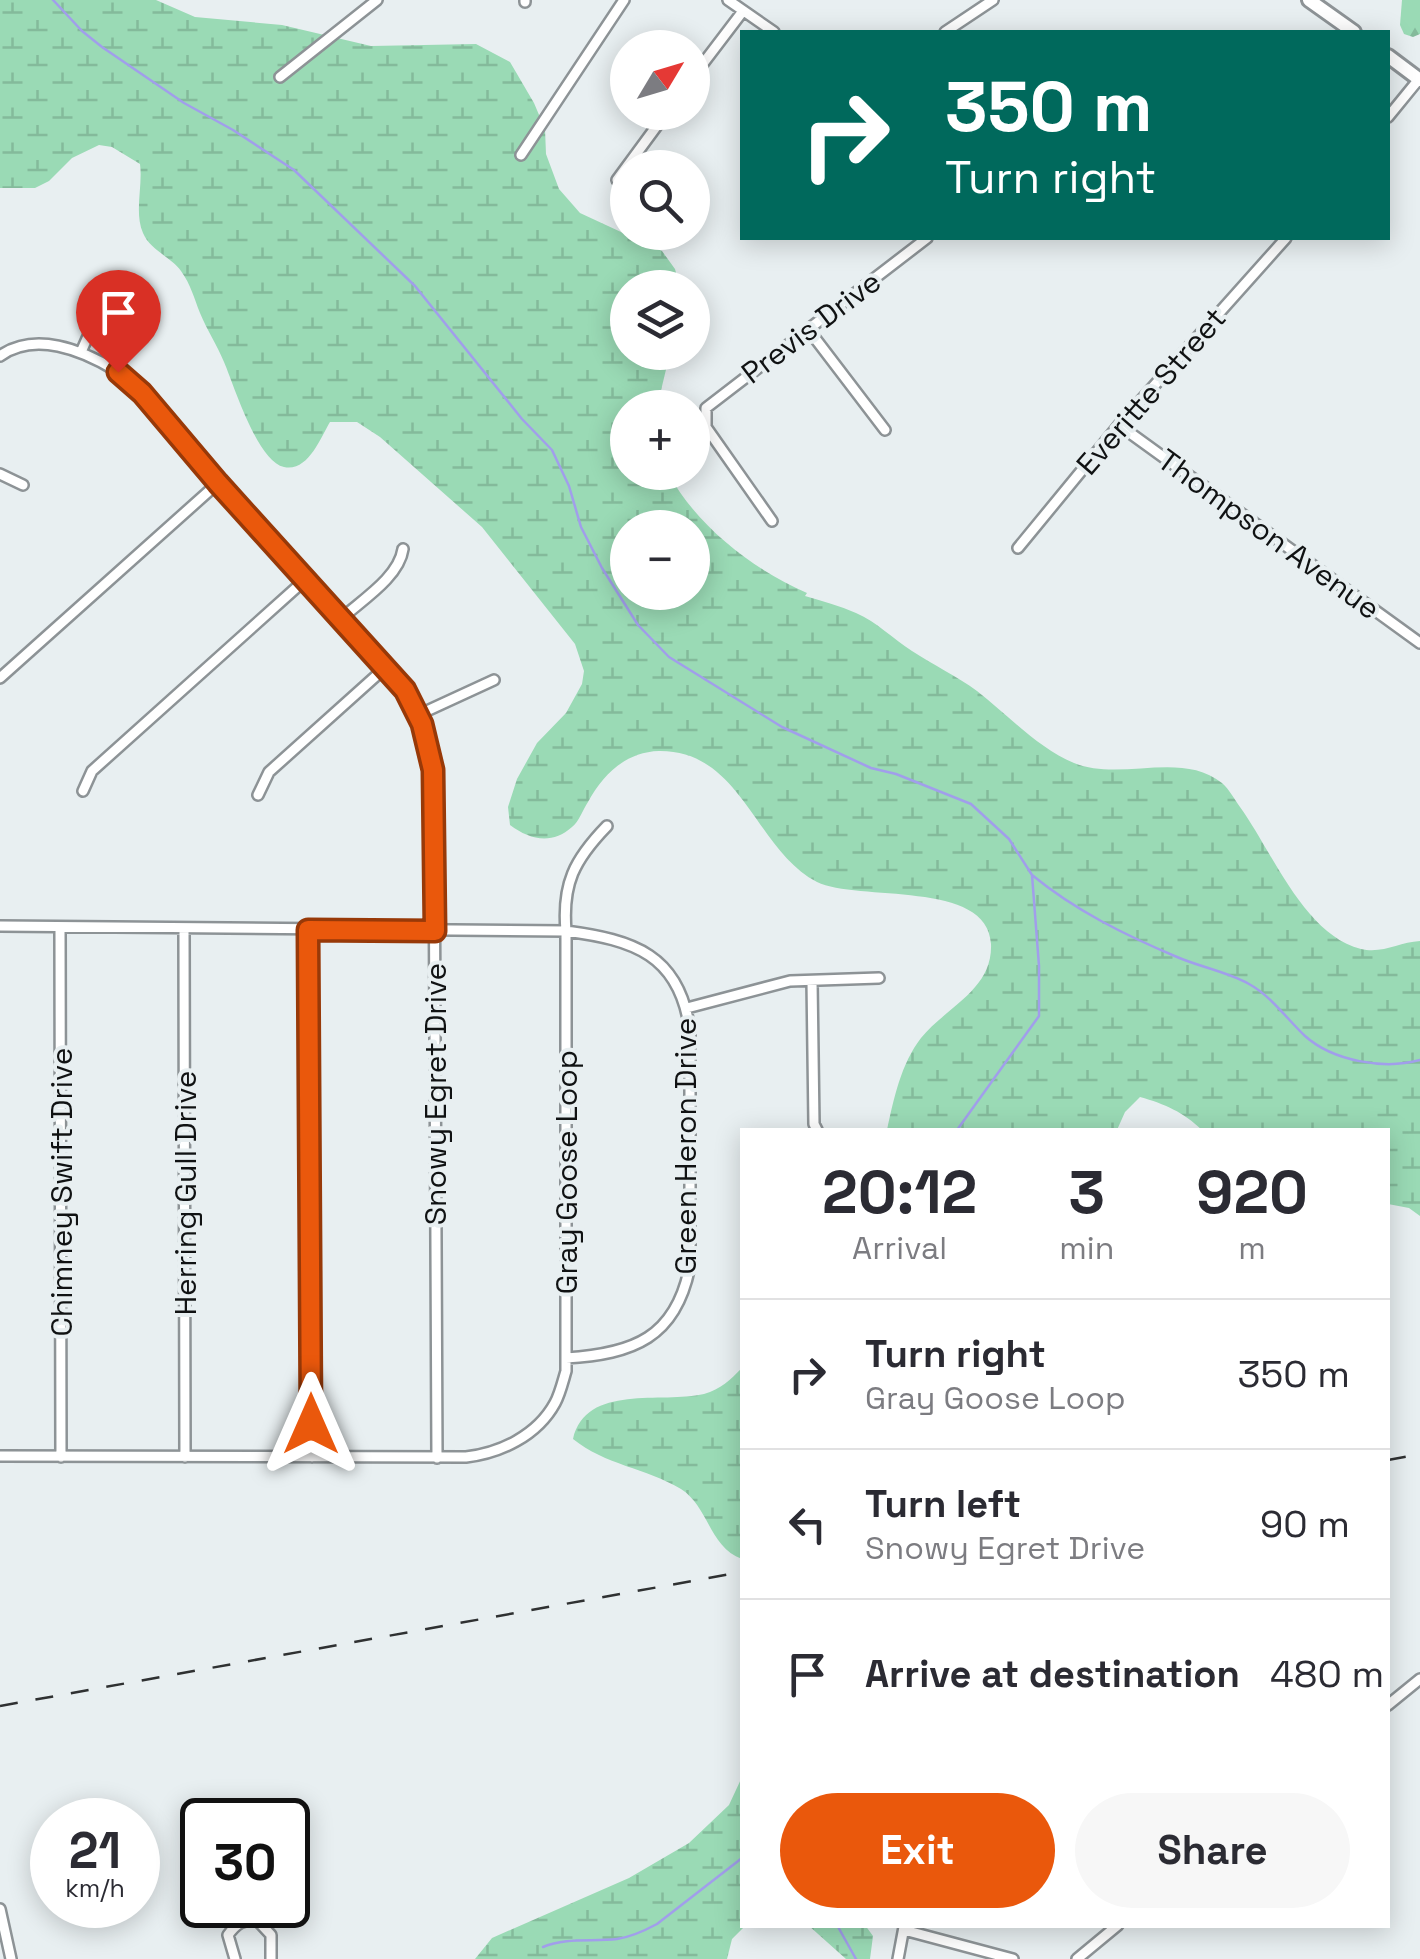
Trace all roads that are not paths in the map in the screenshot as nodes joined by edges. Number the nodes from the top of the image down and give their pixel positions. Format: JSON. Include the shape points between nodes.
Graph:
{"nodes":[{"id":1,"x":378,"y":0,"type":"edge"},
{"id":2,"x":624,"y":0,"type":"edge"},
{"id":3,"x":728,"y":0,"type":"edge"},
{"id":4,"x":993,"y":0,"type":"edge"},
{"id":5,"x":1309,"y":0,"type":"edge"},
{"id":6,"x":743,"y":10,"type":"junction"},
{"id":7,"x":771,"y":30,"type":"edge"},
{"id":8,"x":951,"y":30,"type":"edge"},
{"id":9,"x":1351,"y":30,"type":"edge"},
{"id":10,"x":710,"y":54,"type":"edge"},
{"id":11,"x":1390,"y":57,"type":"edge"},
{"id":12,"x":280,"y":77,"type":"dead end"},
{"id":13,"x":1419,"y":79,"type":"edge"},
{"id":14,"x":1390,"y":115,"type":"edge"},
{"id":15,"x":521,"y":155,"type":"dead end"},
{"id":16,"x":925,"y":240,"type":"edge"},
{"id":17,"x":1284,"y":240,"type":"edge"},
{"id":18,"x":109,"y":288,"type":"dead end"},
{"id":19,"x":808,"y":329,"type":"junction"},
{"id":20,"x":0,"y":340,"type":"edge"},
{"id":21,"x":81,"y":352,"type":"junction"},
{"id":22,"x":3,"y":354,"type":"edge"},
{"id":23,"x":1119,"y":426,"type":"junction"},
{"id":24,"x":885,"y":430,"type":"dead end"},
{"id":25,"x":0,"y":474,"type":"edge"},
{"id":26,"x":218,"y":483,"type":"junction"},
{"id":27,"x":23,"y":485,"type":"dead end"},
{"id":28,"x":772,"y":521,"type":"dead end"},
{"id":29,"x":1018,"y":548,"type":"dead end"},
{"id":30,"x":403,"y":549,"type":"dead end"},
{"id":31,"x":306,"y":579,"type":"junction"},
{"id":32,"x":342,"y":618,"type":"junction"},
{"id":33,"x":1419,"y":641,"type":"edge"},
{"id":34,"x":386,"y":667,"type":"junction"},
{"id":35,"x":0,"y":678,"type":"edge"},
{"id":36,"x":494,"y":680,"type":"dead end"},
{"id":37,"x":418,"y":715,"type":"junction"},
{"id":38,"x":83,"y":790,"type":"dead end"},
{"id":39,"x":258,"y":795,"type":"dead end"},
{"id":40,"x":607,"y":826,"type":"dead end"},
{"id":41,"x":0,"y":926,"type":"edge"},
{"id":42,"x":60,"y":928,"type":"junction"},
{"id":43,"x":184,"y":929,"type":"junction"},
{"id":44,"x":308,"y":930,"type":"junction"},
{"id":45,"x":435,"y":931,"type":"junction"},
{"id":46,"x":566,"y":931,"type":"junction"},
{"id":47,"x":879,"y":978,"type":"dead end"},
{"id":48,"x":812,"y":981,"type":"junction"},
{"id":49,"x":687,"y":1008,"type":"junction"},
{"id":50,"x":816,"y":1128,"type":"edge"},
{"id":51,"x":566,"y":1358,"type":"junction"},
{"id":52,"x":0,"y":1456,"type":"edge"},
{"id":53,"x":185,"y":1457,"type":"junction"},
{"id":54,"x":312,"y":1457,"type":"junction"},
{"id":55,"x":61,"y":1458,"type":"junction"},
{"id":56,"x":437,"y":1458,"type":"junction"},
{"id":57,"x":1420,"y":1679,"type":"edge"},
{"id":58,"x":1390,"y":1704,"type":"edge"},
{"id":59,"x":0,"y":1909,"type":"edge"},
{"id":60,"x":904,"y":1928,"type":"edge"},
{"id":61,"x":1114,"y":1928,"type":"edge"},
{"id":62,"x":11,"y":1959,"type":"edge"},
{"id":63,"x":234,"y":1959,"type":"edge"},
{"id":64,"x":271,"y":1959,"type":"edge"},
{"id":65,"x":898,"y":1959,"type":"edge"},
{"id":66,"x":1014,"y":1959,"type":"edge"},
{"id":67,"x":1077,"y":1959,"type":"edge"}],
"edges":[{"from":1,"to":12,"type":"street"},
{"from":2,"to":15,"type":"street"},
{"from":3,"to":6,"type":"street"},
{"from":4,"to":8,"type":"street"},
{"from":5,"to":9,"type":"main road"},
{"from":6,"to":7,"type":"street"},
{"from":6,"to":10,"type":"street"},
{"from":11,"to":13,"type":"main road"},
{"from":13,"to":14,"type":"street"},
{"from":16,"to":19,"type":"street","name":"Previs Drive"},
{"from":17,"to":23,"type":"street","name":"Everitte Street"},
{"from":18,"to":21,"type":"street"},
{"from":19,"to":24,"type":"street"},
{"from":19,"to":28,"type":"street","name":"Previs Drive","via":[[704,414],[706,427]]},
{"from":20,"to":22,"type":"street"},
{"from":21,"to":22,"type":"street","name":"Snowy Egret Drive","via":[[43,344]]},
{"from":21,"to":26,"type":"street","name":"Snowy Egret Drive","via":[[142,393]]},
{"from":23,"to":29,"type":"street","name":"Everitte Street"},
{"from":23,"to":33,"type":"street","name":"Thompson Avenue"},
{"from":25,"to":27,"type":"street"},
{"from":26,"to":31,"type":"street","name":"Snowy Egret Drive"},
{"from":26,"to":35,"type":"street"},
{"from":30,"to":32,"type":"street","via":[[390,575]]},
{"from":31,"to":32,"type":"street","name":"Snowy Egret Drive"},
{"from":31,"to":38,"type":"street","via":[[92,771]]},
{"from":32,"to":34,"type":"street","name":"Snowy Egret Drive"},
{"from":34,"to":37,"type":"street","name":"Snowy Egret Drive"},
{"from":34,"to":39,"type":"street","via":[[268,772]]},
{"from":36,"to":37,"type":"street"},
{"from":37,"to":45,"type":"street","name":"Snowy Egret Drive","via":[[433,770]]},
{"from":40,"to":46,"type":"street","name":"Gray Goose Loop","via":[[579,855],[564,903]]},
{"from":41,"to":42,"type":"street"},
{"from":42,"to":43,"type":"street"},
{"from":42,"to":55,"type":"street","name":"Chimney Swift Drive"},
{"from":43,"to":44,"type":"street"},
{"from":43,"to":53,"type":"street","name":"Herring Gull Drive"},
{"from":44,"to":45,"type":"street"},
{"from":44,"to":54,"type":"street"},
{"from":45,"to":46,"type":"street"},
{"from":45,"to":56,"type":"street","name":"Snowy Egret Drive"},
{"from":46,"to":49,"type":"street","name":"Green Heron Drive","via":[[609,937],[645,952]]},
{"from":46,"to":51,"type":"street","name":"Gray Goose Loop"},
{"from":47,"to":48,"type":"street"},
{"from":48,"to":49,"type":"street","via":[[769,984]]},
{"from":48,"to":50,"type":"street"},
{"from":49,"to":51,"type":"street","name":"Green Heron Drive","via":[[685,1290],[664,1322],[632,1348]]},
{"from":51,"to":56,"type":"street","name":"Gray Goose Loop","via":[[555,1404],[514,1443],[493,1454]]},
{"from":52,"to":55,"type":"street","name":"Gray Goose Loop"},
{"from":53,"to":54,"type":"street","name":"Gray Goose Loop"},
{"from":53,"to":55,"type":"street","name":"Gray Goose Loop"},
{"from":54,"to":56,"type":"street","name":"Gray Goose Loop"},
{"from":57,"to":58,"type":"street"},
{"from":59,"to":62,"type":"street"},
{"from":60,"to":65,"type":"street"},
{"from":60,"to":66,"type":"street"},
{"from":61,"to":67,"type":"street"},
{"from":63,"to":64,"type":"street","via":[[228,1935],[247,1919],[257,1920],[270,1936]]}]}
